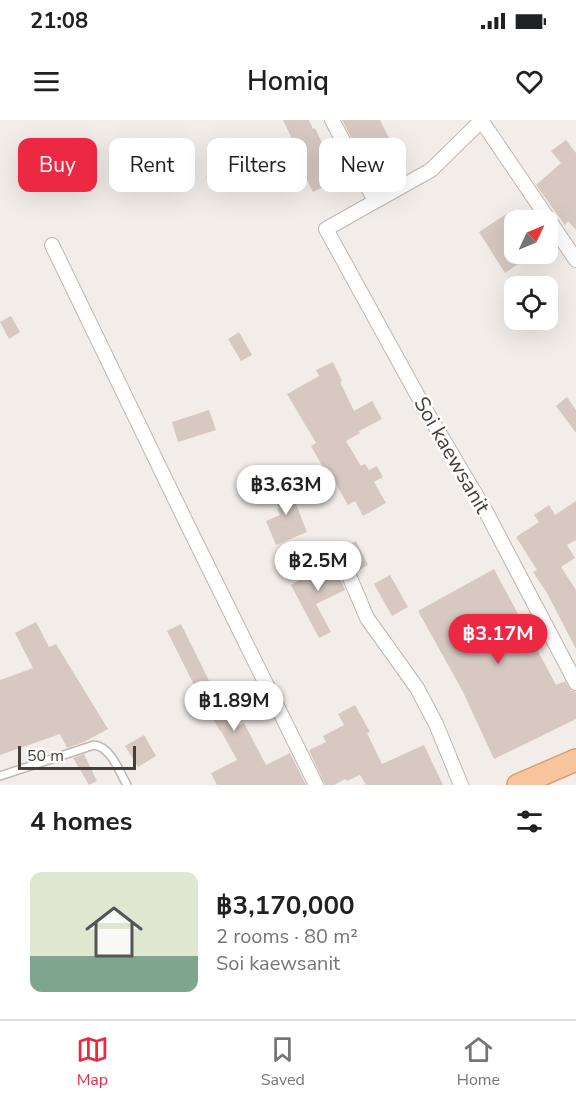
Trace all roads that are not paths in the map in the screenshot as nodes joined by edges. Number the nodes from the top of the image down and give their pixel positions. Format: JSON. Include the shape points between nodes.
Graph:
{"nodes":[{"id":1,"x":332,"y":120,"type":"edge"},
{"id":2,"x":482,"y":120,"type":"edge"},
{"id":3,"x":375,"y":201,"type":"junction"},
{"id":4,"x":52,"y":245,"type":"dead end"},
{"id":5,"x":576,"y":260,"type":"edge"},
{"id":6,"x":339,"y":552,"type":"dead end"},
{"id":7,"x":576,"y":683,"type":"edge"},
{"id":8,"x":576,"y":760,"type":"edge"},
{"id":9,"x":0,"y":776,"type":"edge"},
{"id":10,"x":127,"y":785,"type":"edge"},
{"id":11,"x":316,"y":785,"type":"edge"},
{"id":12,"x":461,"y":785,"type":"edge"},
{"id":13,"x":518,"y":785,"type":"edge"}],
"edges":[{"from":1,"to":3,"type":"street"},
{"from":2,"to":3,"type":"street","via":[[431,170]]},
{"from":2,"to":5,"type":"street"},
{"from":3,"to":7,"type":"street","name":"Soi kaewsanit","via":[[326,229],[485,510]]},
{"from":4,"to":11,"type":"street"},
{"from":6,"to":12,"type":"street","via":[[367,618],[417,688],[436,724]]},
{"from":8,"to":13,"type":"main road"},
{"from":9,"to":10,"type":"lane","via":[[94,745],[107,751]]}]}
